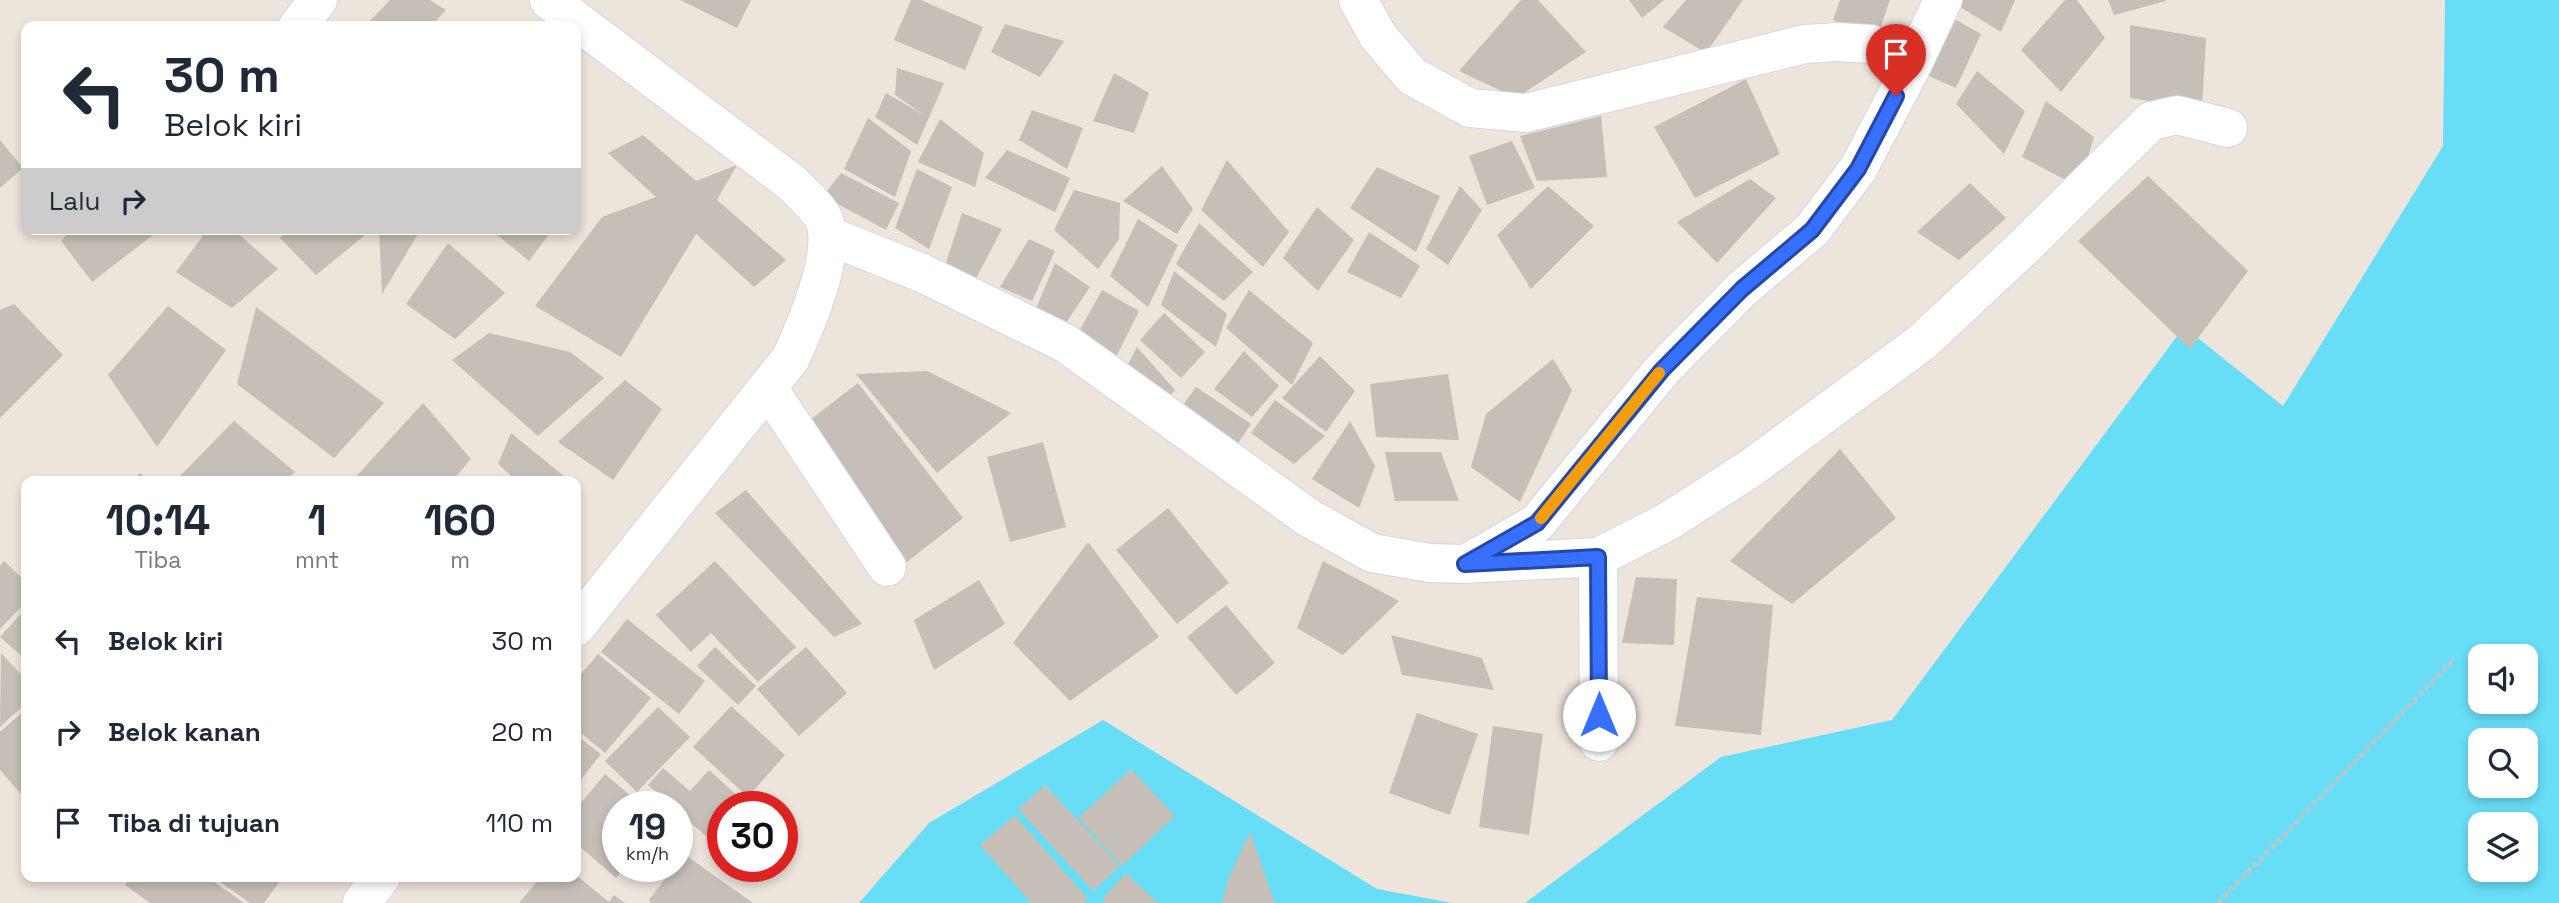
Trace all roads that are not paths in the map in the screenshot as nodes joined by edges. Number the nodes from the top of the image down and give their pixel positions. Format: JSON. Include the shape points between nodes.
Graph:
{"nodes":[{"id":1,"x":318,"y":0,"type":"edge"},
{"id":2,"x":549,"y":0,"type":"edge"},
{"id":3,"x":1358,"y":0,"type":"edge"},
{"id":4,"x":1943,"y":0,"type":"edge"},
{"id":5,"x":302,"y":21,"type":"edge"},
{"id":6,"x":577,"y":21,"type":"edge"},
{"id":7,"x":581,"y":24,"type":"edge"},
{"id":8,"x":1913,"y":63,"type":"junction"},
{"id":9,"x":2228,"y":128,"type":"dead end"},
{"id":10,"x":829,"y":236,"type":"junction"},
{"id":11,"x":768,"y":388,"type":"junction"},
{"id":12,"x":1598,"y":557,"type":"junction"},
{"id":13,"x":1465,"y":564,"type":"junction"},
{"id":14,"x":887,"y":567,"type":"dead end"},
{"id":15,"x":581,"y":621,"type":"edge"},
{"id":16,"x":1599,"y":742,"type":"dead end"},
{"id":17,"x":377,"y":882,"type":"edge"},
{"id":18,"x":362,"y":903,"type":"edge"}],
"edges":[{"from":1,"to":5,"type":"street"},
{"from":2,"to":6,"type":"street"},
{"from":3,"to":8,"type":"street","via":[[1378,36],[1412,76],[1470,108],[1526,113],[1805,44],[1871,44]]},
{"from":4,"to":8,"type":"street"},
{"from":7,"to":10,"type":"street","via":[[792,183],[822,216]]},
{"from":8,"to":13,"type":"street","via":[[1858,169],[1812,230],[1742,289],[1662,370],[1537,523]]},
{"from":9,"to":12,"type":"street","via":[[2176,114],[2151,121],[1921,343],[1751,468],[1667,522]]},
{"from":10,"to":11,"type":"street","via":[[808,318],[791,358]]},
{"from":10,"to":13,"type":"street","via":[[922,273],[1065,343],[1310,518],[1372,553]]},
{"from":11,"to":14,"type":"street"},
{"from":11,"to":15,"type":"street"},
{"from":12,"to":13,"type":"street"},
{"from":12,"to":16,"type":"street"},
{"from":17,"to":18,"type":"street"}]}
